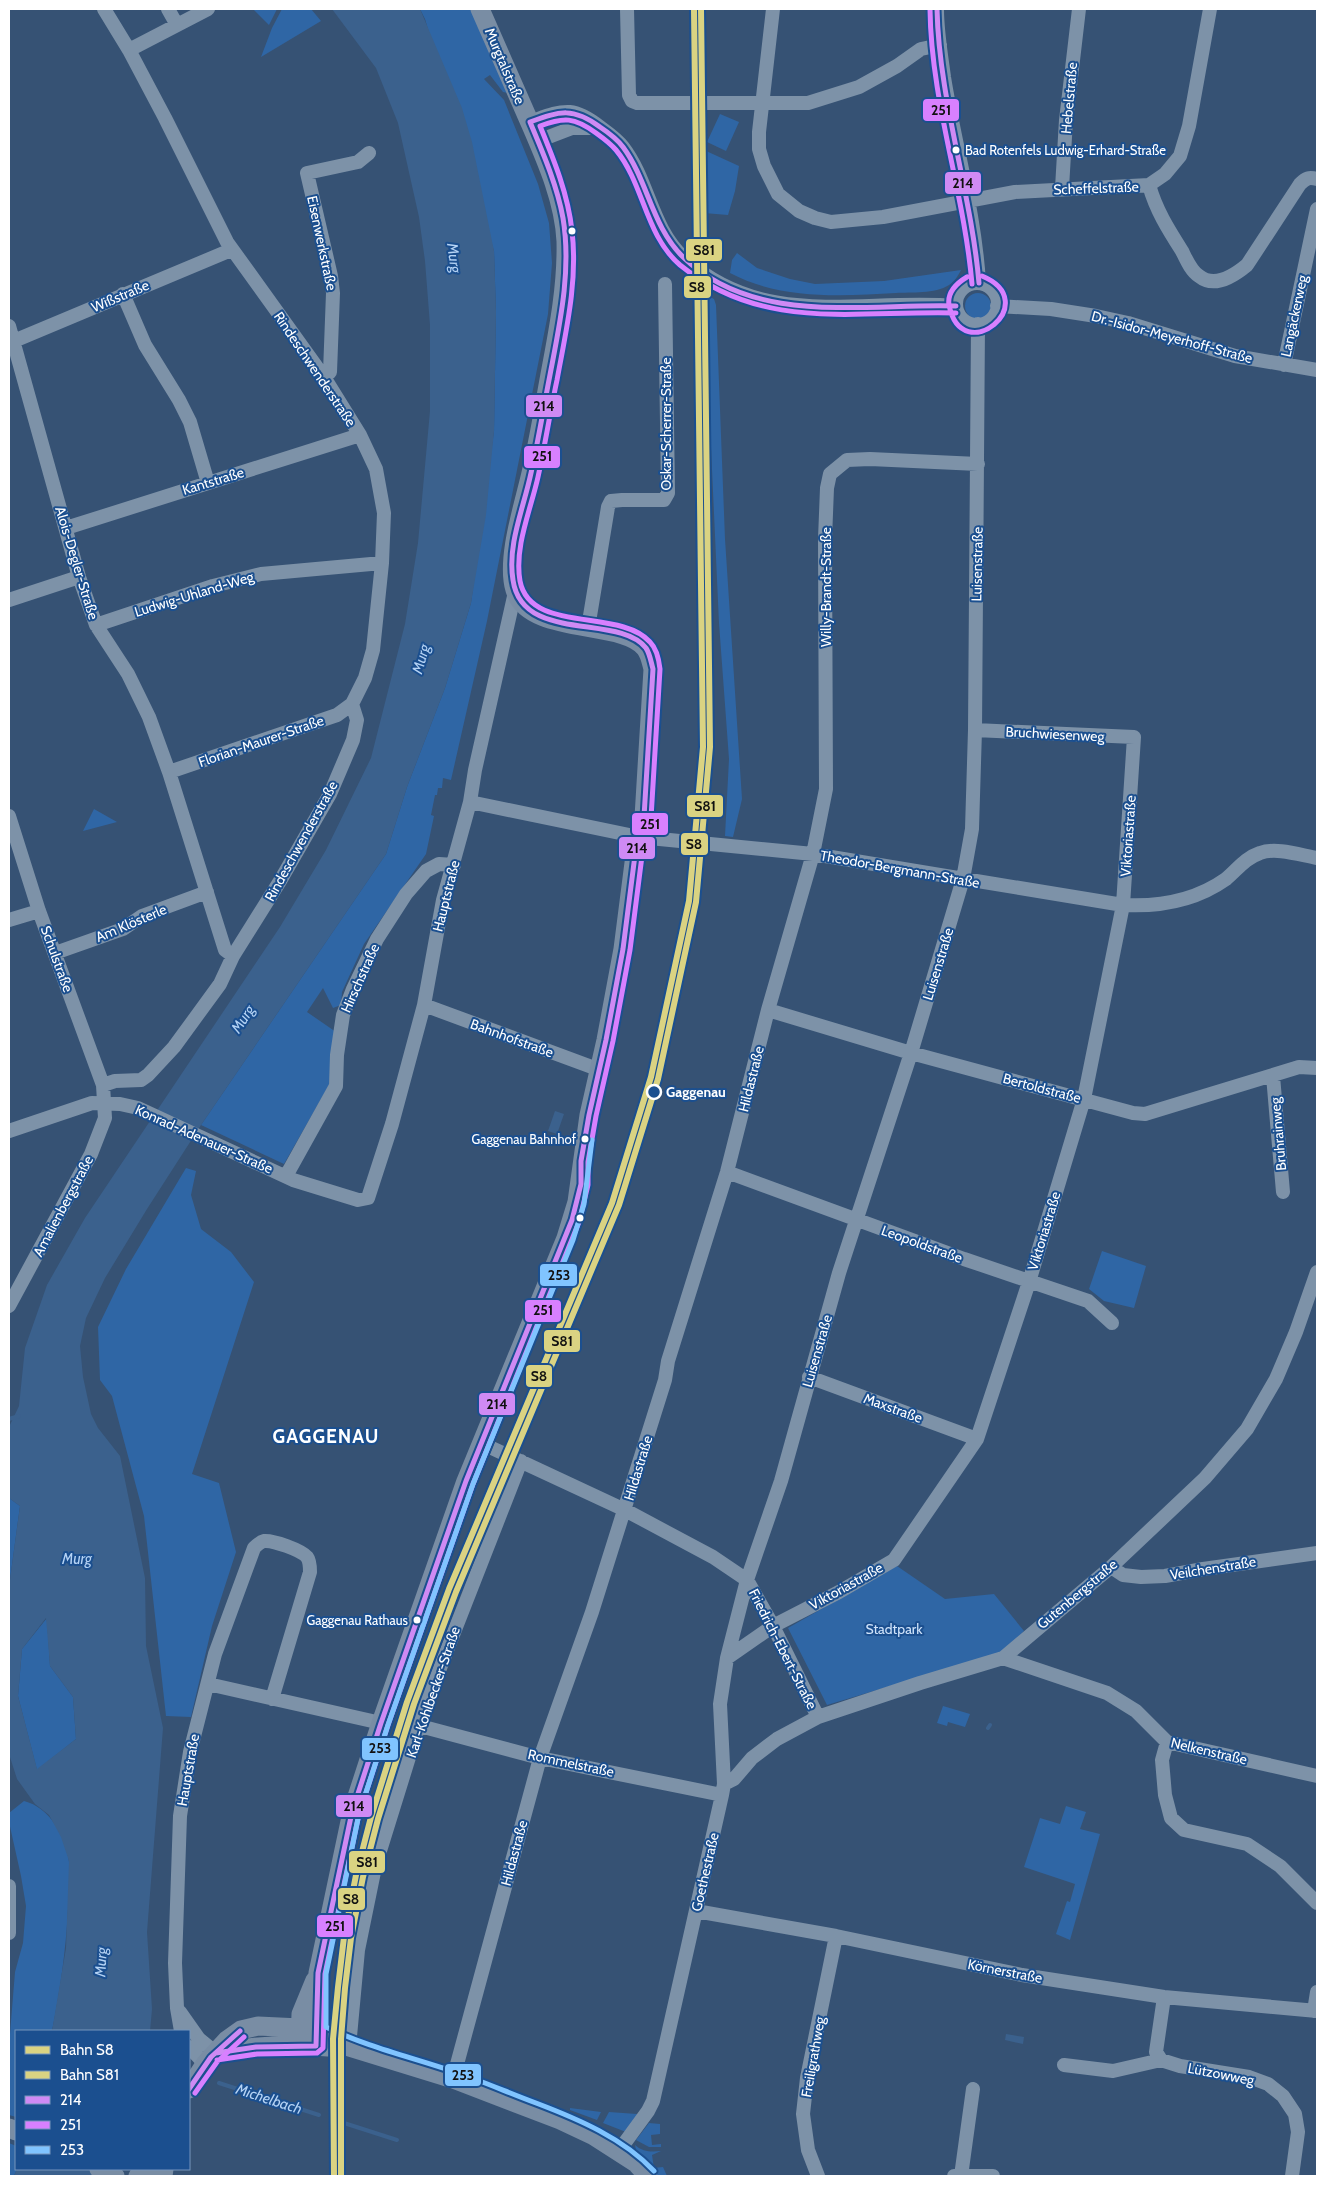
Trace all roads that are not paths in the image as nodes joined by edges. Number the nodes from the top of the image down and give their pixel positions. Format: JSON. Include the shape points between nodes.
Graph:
{"nodes":[{"id":1,"x":104,"y":9,"type":"edge"},
{"id":2,"x":168,"y":9,"type":"edge"},
{"id":3,"x":208,"y":9,"type":"edge"},
{"id":4,"x":480,"y":9,"type":"edge"},
{"id":5,"x":627,"y":9,"type":"edge"},
{"id":6,"x":773,"y":9,"type":"edge"},
{"id":7,"x":937,"y":9,"type":"edge"},
{"id":8,"x":1079,"y":9,"type":"edge"},
{"id":9,"x":1210,"y":9,"type":"edge"},
{"id":10,"x":177,"y":25,"type":"junction"},
{"id":11,"x":940,"y":45,"type":"junction"},
{"id":12,"x":129,"y":50,"type":"junction"},
{"id":13,"x":762,"y":102,"type":"junction"},
{"id":14,"x":530,"y":122,"type":"junction"},
{"id":15,"x":602,"y":128,"type":"junction"},
{"id":16,"x":538,"y":141,"type":"junction"},
{"id":17,"x":369,"y":153,"type":"dead end"},
{"id":18,"x":1317,"y":179,"type":"edge"},
{"id":19,"x":1149,"y":185,"type":"junction"},
{"id":20,"x":1062,"y":188,"type":"junction"},
{"id":21,"x":969,"y":200,"type":"junction"},
{"id":22,"x":1317,"y":208,"type":"edge"},
{"id":23,"x":1314,"y":240,"type":"edge"},
{"id":24,"x":231,"y":250,"type":"junction"},
{"id":25,"x":978,"y":283,"type":"junction"},
{"id":26,"x":665,"y":284,"type":"dead end"},
{"id":27,"x":123,"y":294,"type":"junction"},
{"id":28,"x":956,"y":306,"type":"junction"},
{"id":29,"x":997,"y":306,"type":"junction"},
{"id":30,"x":978,"y":324,"type":"junction"},
{"id":31,"x":9,"y":326,"type":"edge"},
{"id":32,"x":11,"y":342,"type":"edge"},
{"id":33,"x":1284,"y":366,"type":"junction"},
{"id":34,"x":1317,"y":370,"type":"edge"},
{"id":35,"x":324,"y":377,"type":"junction"},
{"id":36,"x":360,"y":436,"type":"junction"},
{"id":37,"x":978,"y":464,"type":"junction"},
{"id":38,"x":208,"y":483,"type":"junction"},
{"id":39,"x":66,"y":528,"type":"junction"},
{"id":40,"x":382,"y":563,"type":"junction"},
{"id":41,"x":78,"y":577,"type":"junction"},
{"id":42,"x":515,"y":592,"type":"junction"},
{"id":43,"x":9,"y":600,"type":"edge"},
{"id":44,"x":96,"y":625,"type":"junction"},
{"id":45,"x":588,"y":628,"type":"junction"},
{"id":46,"x":352,"y":704,"type":"junction"},
{"id":47,"x":975,"y":730,"type":"junction"},
{"id":48,"x":1134,"y":737,"type":"joint"},
{"id":49,"x":169,"y":772,"type":"junction"},
{"id":50,"x":470,"y":802,"type":"junction"},
{"id":51,"x":9,"y":816,"type":"edge"},
{"id":52,"x":640,"y":837,"type":"junction"},
{"id":53,"x":813,"y":854,"type":"junction"},
{"id":54,"x":1317,"y":858,"type":"edge"},
{"id":55,"x":454,"y":865,"type":"junction"},
{"id":56,"x":963,"y":879,"type":"junction"},
{"id":57,"x":207,"y":892,"type":"junction"},
{"id":58,"x":1123,"y":905,"type":"junction"},
{"id":59,"x":39,"y":911,"type":"junction"},
{"id":60,"x":9,"y":920,"type":"edge"},
{"id":61,"x":55,"y":954,"type":"junction"},
{"id":62,"x":234,"y":956,"type":"junction"},
{"id":63,"x":424,"y":1005,"type":"junction"},
{"id":64,"x":768,"y":1010,"type":"junction"},
{"id":65,"x":911,"y":1053,"type":"junction"},
{"id":66,"x":1317,"y":1068,"type":"edge"},
{"id":67,"x":600,"y":1070,"type":"junction"},
{"id":68,"x":1273,"y":1076,"type":"junction"},
{"id":69,"x":102,"y":1085,"type":"junction"},
{"id":70,"x":1084,"y":1099,"type":"junction"},
{"id":71,"x":103,"y":1102,"type":"junction"},
{"id":72,"x":9,"y":1131,"type":"edge"},
{"id":73,"x":727,"y":1172,"type":"junction"},
{"id":74,"x":286,"y":1176,"type":"junction"},
{"id":75,"x":1283,"y":1192,"type":"dead end"},
{"id":76,"x":368,"y":1198,"type":"joint"},
{"id":77,"x":856,"y":1219,"type":"junction"},
{"id":78,"x":1317,"y":1272,"type":"edge"},
{"id":79,"x":1029,"y":1282,"type":"junction"},
{"id":80,"x":9,"y":1306,"type":"edge"},
{"id":81,"x":1112,"y":1323,"type":"dead end"},
{"id":82,"x":810,"y":1377,"type":"junction"},
{"id":83,"x":977,"y":1439,"type":"junction"},
{"id":84,"x":481,"y":1443,"type":"junction"},
{"id":85,"x":521,"y":1461,"type":"junction"},
{"id":86,"x":625,"y":1510,"type":"junction"},
{"id":87,"x":1317,"y":1553,"type":"edge"},
{"id":88,"x":1111,"y":1567,"type":"junction"},
{"id":89,"x":747,"y":1580,"type":"junction"},
{"id":90,"x":773,"y":1626,"type":"junction"},
{"id":91,"x":727,"y":1658,"type":"junction"},
{"id":92,"x":1002,"y":1658,"type":"junction"},
{"id":93,"x":208,"y":1684,"type":"junction"},
{"id":94,"x":272,"y":1699,"type":"junction"},
{"id":95,"x":818,"y":1718,"type":"junction"},
{"id":96,"x":381,"y":1723,"type":"junction"},
{"id":97,"x":420,"y":1726,"type":"junction"},
{"id":98,"x":1167,"y":1742,"type":"junction"},
{"id":99,"x":540,"y":1758,"type":"junction"},
{"id":100,"x":1317,"y":1776,"type":"edge"},
{"id":101,"x":723,"y":1790,"type":"junction"},
{"id":102,"x":9,"y":1886,"type":"edge"},
{"id":103,"x":1317,"y":1903,"type":"edge"},
{"id":104,"x":696,"y":1911,"type":"junction"},
{"id":105,"x":9,"y":1933,"type":"edge"},
{"id":106,"x":836,"y":1936,"type":"junction"},
{"id":107,"x":1317,"y":1992,"type":"edge"},
{"id":108,"x":1164,"y":1998,"type":"junction"},
{"id":109,"x":177,"y":2008,"type":"junction"},
{"id":110,"x":1316,"y":2011,"type":"edge"},
{"id":111,"x":181,"y":2030,"type":"edge"},
{"id":112,"x":308,"y":2038,"type":"junction"},
{"id":113,"x":349,"y":2047,"type":"junction"},
{"id":114,"x":190,"y":2048,"type":"edge"},
{"id":115,"x":211,"y":2059,"type":"junction"},
{"id":116,"x":1161,"y":2060,"type":"junction"},
{"id":117,"x":1064,"y":2065,"type":"dead end"},
{"id":118,"x":453,"y":2079,"type":"junction"},
{"id":119,"x":190,"y":2088,"type":"edge"},
{"id":120,"x":973,"y":2089,"type":"dead end"},
{"id":121,"x":618,"y":2152,"type":"junction"},
{"id":122,"x":101,"y":2170,"type":"edge"},
{"id":123,"x":115,"y":2176,"type":"edge"},
{"id":124,"x":635,"y":2176,"type":"edge"},
{"id":125,"x":648,"y":2176,"type":"edge"},
{"id":126,"x":818,"y":2176,"type":"edge"},
{"id":127,"x":953,"y":2176,"type":"edge"},
{"id":128,"x":961,"y":2176,"type":"edge"},
{"id":129,"x":993,"y":2176,"type":"edge"},
{"id":130,"x":1292,"y":2176,"type":"edge"}],
"edges":[{"from":1,"to":12,"type":"street","name":"Rindeschwenderstraße"},
{"from":2,"to":10,"type":"street"},
{"from":3,"to":10,"type":"street"},
{"from":4,"to":14,"type":"street","name":"Murgtalstraße"},
{"from":5,"to":13,"type":"street","via":[[629,95],[632,101]]},
{"from":6,"to":13,"type":"street","name":"Scheffelstraße"},
{"from":7,"to":11,"type":"street"},
{"from":8,"to":20,"type":"street","name":"Hebelstraße"},
{"from":9,"to":19,"type":"street","name":"Scheffelstraße","via":[[1180,156],[1165,174]]},
{"from":10,"to":12,"type":"street"},
{"from":11,"to":13,"type":"street","via":[[921,49],[859,88],[808,103]]},
{"from":11,"to":21,"type":"street"},
{"from":12,"to":24,"type":"street","name":"Rindeschwenderstraße"},
{"from":13,"to":21,"type":"street","name":"Scheffelstraße","via":[[758,140],[764,166],[778,194],[807,215],[831,222],[855,221]]},
{"from":14,"to":15,"type":"street","via":[[568,112],[579,114]]},
{"from":14,"to":16,"type":"street","name":"Murgtalstraße"},
{"from":15,"to":16,"type":"street","via":[[572,128]]},
{"from":15,"to":28,"type":"street","via":[[622,146],[632,161],[654,216],[670,243],[704,274],[732,289],[754,298],[801,306]]},
{"from":16,"to":42,"type":"street","name":"Murgtalstraße","via":[[559,199],[566,257],[559,328],[514,554]]},
{"from":17,"to":35,"type":"street","name":"Eisenwerkstraße","via":[[358,162],[307,173],[333,293],[330,372]]},
{"from":18,"to":19,"type":"street","via":[[1305,179],[1300,184],[1237,274],[1213,281],[1199,276],[1190,265],[1160,217]]},
{"from":19,"to":20,"type":"street","name":"Scheffelstraße"},
{"from":20,"to":21,"type":"street","name":"Scheffelstraße"},
{"from":21,"to":25,"type":"street"},
{"from":22,"to":23,"type":"street","name":"Langäckerweg"},
{"from":23,"to":33,"type":"street","name":"Langäckerweg"},
{"from":24,"to":27,"type":"street","name":"Wißstraße"},
{"from":24,"to":35,"type":"street","name":"Rindeschwenderstraße"},
{"from":25,"to":28,"type":"street","via":[[962,289]]},
{"from":25,"to":29,"type":"street","via":[[993,291]]},
{"from":26,"to":45,"type":"street","name":"Oskar-Scherrer-Straße","via":[[668,493],[664,500],[611,502]]},
{"from":27,"to":32,"type":"street","name":"Wißstraße"},
{"from":27,"to":38,"type":"street","via":[[145,344],[190,422]]},
{"from":28,"to":30,"type":"street","via":[[964,320]]},
{"from":29,"to":30,"type":"street","via":[[991,318]]},
{"from":29,"to":33,"type":"street","name":"Dr.-Isidor-Meyerhoff-Straße","via":[[1096,316],[1236,356]]},
{"from":30,"to":37,"type":"street","name":"Luisenstraße"},
{"from":31,"to":32,"type":"street","name":"Alois-Degler-Straße"},
{"from":32,"to":39,"type":"street","name":"Alois-Degler-Straße"},
{"from":33,"to":34,"type":"street","name":"Dr.-Isidor-Meyerhoff-Straße"},
{"from":35,"to":36,"type":"street","name":"Rindeschwenderstraße"},
{"from":36,"to":38,"type":"street","name":"Kantstraße"},
{"from":36,"to":40,"type":"street","name":"Rindeschwenderstraße","via":[[378,477],[384,513]]},
{"from":37,"to":47,"type":"street","name":"Luisenstraße"},
{"from":37,"to":53,"type":"street","name":"Willy-Brandt-Straße","via":[[870,458],[846,460],[830,474],[825,539],[826,789]]},
{"from":38,"to":39,"type":"street","name":"Kantstraße"},
{"from":39,"to":41,"type":"street","name":"Alois-Degler-Straße"},
{"from":40,"to":44,"type":"street","name":"Ludwig-Uhland-Weg","via":[[261,574],[213,586]]},
{"from":40,"to":46,"type":"street","name":"Rindeschwenderstraße","via":[[373,650],[365,678]]},
{"from":41,"to":43,"type":"street"},
{"from":41,"to":44,"type":"street","name":"Alois-Degler-Straße"},
{"from":42,"to":45,"type":"street","via":[[533,612]]},
{"from":42,"to":50,"type":"street","name":"Hauptstraße"},
{"from":44,"to":49,"type":"street","name":"Alois-Degler-Straße","via":[[128,674],[149,716]]},
{"from":45,"to":52,"type":"street","via":[[634,640],[650,655],[653,670],[649,743]]},
{"from":46,"to":49,"type":"street","name":"Florian-Maurer-Straße","via":[[337,715]]},
{"from":46,"to":62,"type":"street","name":"Rindeschwenderstraße","via":[[358,720],[330,794]]},
{"from":47,"to":48,"type":"street","name":"Bruchwiesenweg"},
{"from":47,"to":56,"type":"street","name":"Luisenstraße","via":[[972,829]]},
{"from":48,"to":58,"type":"street","name":"Viktoriastraße"},
{"from":49,"to":57,"type":"street","name":"Alois-Degler-Straße"},
{"from":50,"to":52,"type":"street","name":"Theodor-Bergmann-Straße"},
{"from":50,"to":55,"type":"street","name":"Hauptstraße"},
{"from":51,"to":59,"type":"street","name":"Schulstraße"},
{"from":52,"to":53,"type":"street","name":"Theodor-Bergmann-Straße"},
{"from":52,"to":67,"type":"street"},
{"from":53,"to":56,"type":"street","name":"Theodor-Bergmann-Straße"},
{"from":53,"to":64,"type":"street","name":"Hildastraße"},
{"from":54,"to":58,"type":"street","name":"Theodor-Bergmann-Straße","via":[[1261,852],[1197,896],[1153,906]]},
{"from":55,"to":63,"type":"street","name":"Hauptstraße","via":[[443,900]]},
{"from":55,"to":74,"type":"street","name":"Hirschstraße","via":[[440,864],[426,871],[406,894],[377,939],[343,1015],[336,1086]]},
{"from":56,"to":58,"type":"street","name":"Theodor-Bergmann-Straße"},
{"from":56,"to":65,"type":"street","name":"Luisenstraße"},
{"from":57,"to":61,"type":"street","name":"Am Klösterle","via":[[142,916],[123,929]]},
{"from":57,"to":62,"type":"street","name":"Alois-Degler-Straße","via":[[226,950]]},
{"from":58,"to":70,"type":"street","name":"Viktoriastraße"},
{"from":59,"to":60,"type":"street"},
{"from":59,"to":61,"type":"street","name":"Schulstraße"},
{"from":61,"to":69,"type":"street","name":"Schulstraße"},
{"from":62,"to":69,"type":"street","name":"Rindeschwenderstraße","via":[[220,984],[174,1047],[148,1075],[141,1080]]},
{"from":63,"to":67,"type":"street","name":"Bahnhofstraße"},
{"from":63,"to":76,"type":"street","name":"Hauptstraße"},
{"from":64,"to":65,"type":"street","name":"Bertoldstraße"},
{"from":64,"to":73,"type":"street","name":"Hildastraße"},
{"from":65,"to":70,"type":"street","name":"Bertoldstraße"},
{"from":65,"to":77,"type":"street","name":"Luisenstraße"},
{"from":66,"to":68,"type":"street","name":"Bertoldstraße","via":[[1299,1067]]},
{"from":67,"to":84,"type":"street","via":[[588,1115],[581,1184],[572,1220]]},
{"from":68,"to":70,"type":"street","name":"Bertoldstraße","via":[[1144,1114]]},
{"from":68,"to":75,"type":"street","name":"Bruhrainweg"},
{"from":69,"to":71,"type":"street","name":"Schulstraße"},
{"from":70,"to":79,"type":"street","name":"Viktoriastraße"},
{"from":71,"to":72,"type":"street","name":"Konrad-Adenauer-Straße"},
{"from":71,"to":74,"type":"street","name":"Konrad-Adenauer-Straße","via":[[138,1108]]},
{"from":71,"to":80,"type":"street","name":"Amalienbergstraße","via":[[105,1118],[95,1145]]},
{"from":73,"to":77,"type":"street","name":"Leopoldstraße"},
{"from":73,"to":86,"type":"street","name":"Hildastraße"},
{"from":74,"to":76,"type":"street","name":"Konrad-Adenauer-Straße","via":[[358,1200]]},
{"from":77,"to":79,"type":"street","name":"Leopoldstraße"},
{"from":77,"to":82,"type":"street","name":"Luisenstraße"},
{"from":78,"to":88,"type":"street","name":"Gutenbergstraße","via":[[1276,1379],[1247,1429],[1205,1478]]},
{"from":79,"to":81,"type":"street","name":"Leopoldstraße","via":[[1088,1301]]},
{"from":79,"to":83,"type":"street","name":"Viktoriastraße"},
{"from":82,"to":83,"type":"street","name":"Maxstraße"},
{"from":82,"to":89,"type":"street","name":"Luisenstraße","via":[[781,1481]]},
{"from":83,"to":90,"type":"street","name":"Viktoriastraße","via":[[894,1560]]},
{"from":84,"to":85,"type":"street","name":"Friedrich-Ebert-Straße"},
{"from":84,"to":96,"type":"street"},
{"from":85,"to":86,"type":"street","name":"Friedrich-Ebert-Straße"},
{"from":85,"to":97,"type":"street","name":"Karl-Kohlbecker-Straße","via":[[430,1692]]},
{"from":86,"to":89,"type":"street","name":"Friedrich-Ebert-Straße","via":[[713,1557]]},
{"from":86,"to":99,"type":"street","name":"Hildastraße"},
{"from":87,"to":88,"type":"street","name":"Veilchenstraße","via":[[1165,1576],[1123,1575]]},
{"from":88,"to":92,"type":"street","name":"Gutenbergstraße"},
{"from":89,"to":90,"type":"street","name":"Friedrich-Ebert-Straße"},
{"from":89,"to":91,"type":"street","name":"Goethestraße"},
{"from":90,"to":91,"type":"street","name":"Viktoriastraße"},
{"from":90,"to":95,"type":"street","name":"Friedrich-Ebert-Straße"},
{"from":91,"to":101,"type":"street","name":"Goethestraße","via":[[720,1704]]},
{"from":92,"to":95,"type":"street","name":"Gutenbergstraße"},
{"from":92,"to":98,"type":"street","name":"Nelkenstraße","via":[[1108,1693],[1136,1711]]},
{"from":93,"to":94,"type":"street"},
{"from":93,"to":94,"type":"street","name":"Hauptstraße","via":[[215,1654],[254,1548],[258,1544],[272,1542],[298,1550],[310,1564]]},
{"from":93,"to":109,"type":"street","name":"Hauptstraße","via":[[190,1752],[180,1816],[175,1963]]},
{"from":94,"to":96,"type":"street"},
{"from":95,"to":101,"type":"street","name":"Gutenbergstraße","via":[[777,1739],[752,1758]]},
{"from":96,"to":112,"type":"street","via":[[352,1812],[318,1973]]},
{"from":97,"to":99,"type":"street","name":"Rommelstraße"},
{"from":97,"to":113,"type":"street","name":"Karl-Kohlbecker-Straße","via":[[375,1867],[365,1910]]},
{"from":98,"to":100,"type":"street","name":"Nelkenstraße"},
{"from":98,"to":103,"type":"street","via":[[1162,1760],[1171,1818],[1184,1830],[1247,1844],[1280,1866]]},
{"from":99,"to":101,"type":"street","name":"Rommelstraße"},
{"from":99,"to":118,"type":"street","name":"Hildastraße"},
{"from":101,"to":104,"type":"street","name":"Goethestraße"},
{"from":102,"to":105,"type":"street"},
{"from":104,"to":106,"type":"street","name":"Körnerstraße"},
{"from":104,"to":121,"type":"street","name":"Goethestraße","via":[[653,2101]]},
{"from":106,"to":108,"type":"street","name":"Körnerstraße","via":[[1022,1975]]},
{"from":106,"to":126,"type":"street","name":"Freiligrathweg","via":[[802,2114],[808,2150]]},
{"from":107,"to":110,"type":"street"},
{"from":108,"to":110,"type":"street","name":"Körnerstraße"},
{"from":108,"to":116,"type":"street","via":[[1156,2052]]},
{"from":109,"to":111,"type":"street","name":"Hauptstraße"},
{"from":109,"to":115,"type":"street"},
{"from":112,"to":113,"type":"street"},
{"from":112,"to":115,"type":"street"},
{"from":113,"to":118,"type":"street"},
{"from":114,"to":115,"type":"street"},
{"from":115,"to":119,"type":"street"},
{"from":116,"to":117,"type":"street","name":"Lützowweg","via":[[1113,2071]]},
{"from":116,"to":130,"type":"street","name":"Lützowweg","via":[[1249,2078],[1268,2084],[1283,2096],[1295,2114],[1298,2132]]},
{"from":118,"to":121,"type":"street","via":[[560,2120]]},
{"from":120,"to":128,"type":"street"},
{"from":121,"to":124,"type":"street"},
{"from":121,"to":125,"type":"street","via":[[636,2163]]},
{"from":122,"to":123,"type":"street"},
{"from":127,"to":128,"type":"street"},
{"from":128,"to":129,"type":"street"}]}
